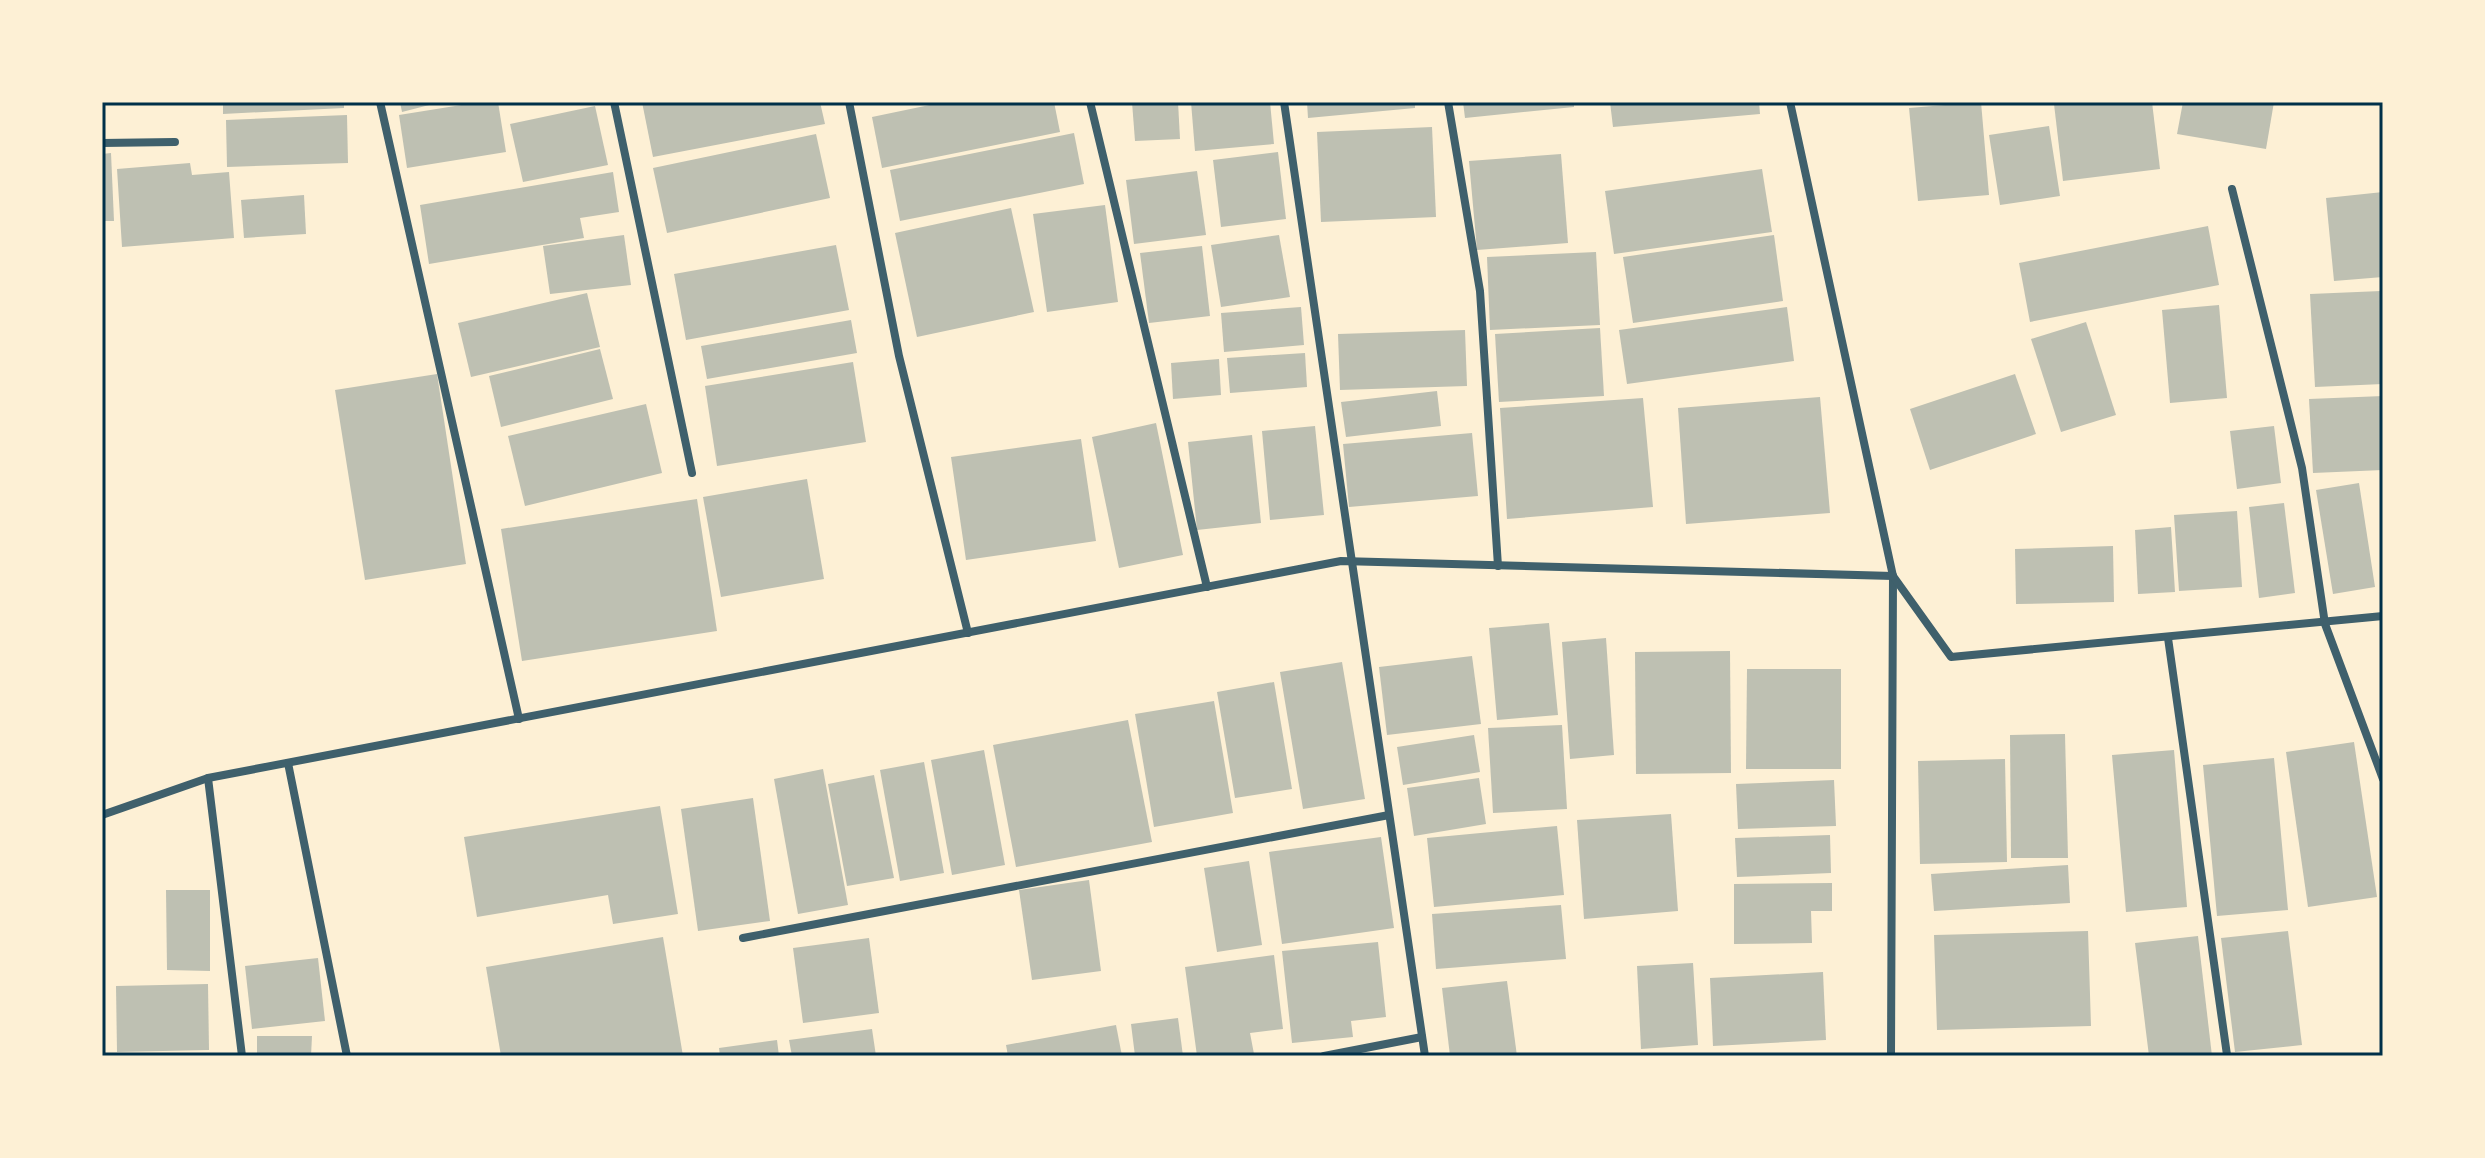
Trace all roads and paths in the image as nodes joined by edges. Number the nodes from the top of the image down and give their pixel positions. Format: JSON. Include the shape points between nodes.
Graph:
{"nodes":[{"id":1,"x":380,"y":102,"type":"edge"},
{"id":2,"x":614,"y":102,"type":"edge"},
{"id":3,"x":849,"y":102,"type":"edge"},
{"id":4,"x":1090,"y":102,"type":"edge"},
{"id":5,"x":1284,"y":102,"type":"edge"},
{"id":6,"x":1448,"y":102,"type":"edge"},
{"id":7,"x":1790,"y":102,"type":"edge"},
{"id":8,"x":175,"y":142,"type":"dead end"},
{"id":9,"x":102,"y":143,"type":"edge"},
{"id":10,"x":2232,"y":189,"type":"dead end"},
{"id":11,"x":692,"y":473,"type":"dead end"},
{"id":12,"x":1352,"y":561,"type":"junction"},
{"id":13,"x":1498,"y":566,"type":"junction"},
{"id":14,"x":1893,"y":576,"type":"junction"},
{"id":15,"x":1207,"y":587,"type":"junction"},
{"id":16,"x":2383,"y":616,"type":"edge"},
{"id":17,"x":2325,"y":624,"type":"junction"},
{"id":18,"x":968,"y":633,"type":"junction"},
{"id":19,"x":2168,"y":638,"type":"junction"},
{"id":20,"x":519,"y":719,"type":"junction"},
{"id":21,"x":288,"y":763,"type":"junction"},
{"id":22,"x":208,"y":778,"type":"junction"},
{"id":23,"x":2383,"y":779,"type":"edge"},
{"id":24,"x":102,"y":815,"type":"edge"},
{"id":25,"x":1389,"y":815,"type":"junction"},
{"id":26,"x":743,"y":938,"type":"dead end"},
{"id":27,"x":1422,"y":1037,"type":"junction"},
{"id":28,"x":2227,"y":1055,"type":"edge"},
{"id":29,"x":242,"y":1056,"type":"edge"},
{"id":30,"x":347,"y":1056,"type":"edge"},
{"id":31,"x":1324,"y":1056,"type":"edge"},
{"id":32,"x":1425,"y":1056,"type":"edge"},
{"id":33,"x":1891,"y":1056,"type":"edge"}],
"edges":[{"from":1,"to":20,"type":"street"},
{"from":2,"to":11,"type":"street"},
{"from":3,"to":18,"type":"street","via":[[899,356]]},
{"from":4,"to":15,"type":"street"},
{"from":5,"to":12,"type":"street"},
{"from":6,"to":13,"type":"street","via":[[1480,291]]},
{"from":7,"to":14,"type":"street"},
{"from":8,"to":9,"type":"street"},
{"from":10,"to":17,"type":"street","via":[[2302,468]]},
{"from":12,"to":13,"type":"street"},
{"from":12,"to":15,"type":"street"},
{"from":12,"to":25,"type":"street"},
{"from":13,"to":14,"type":"street"},
{"from":14,"to":19,"type":"street","via":[[1951,657]]},
{"from":14,"to":33,"type":"street"},
{"from":15,"to":18,"type":"street"},
{"from":16,"to":17,"type":"street"},
{"from":17,"to":19,"type":"street"},
{"from":17,"to":23,"type":"street"},
{"from":18,"to":20,"type":"street"},
{"from":19,"to":28,"type":"street"},
{"from":20,"to":21,"type":"street"},
{"from":21,"to":22,"type":"street"},
{"from":21,"to":30,"type":"street"},
{"from":22,"to":24,"type":"street"},
{"from":22,"to":29,"type":"street"},
{"from":25,"to":26,"type":"street"},
{"from":25,"to":27,"type":"street"},
{"from":27,"to":31,"type":"street"},
{"from":27,"to":32,"type":"street"}]}
